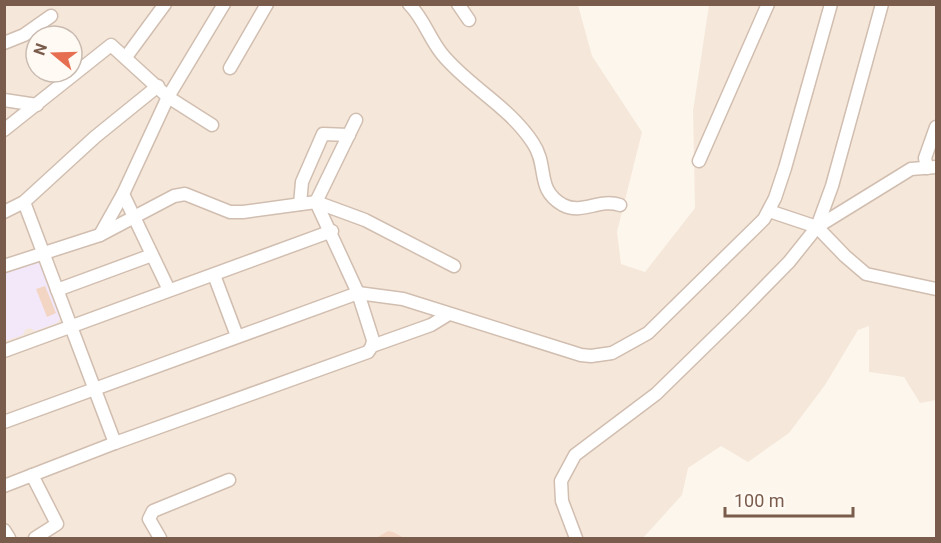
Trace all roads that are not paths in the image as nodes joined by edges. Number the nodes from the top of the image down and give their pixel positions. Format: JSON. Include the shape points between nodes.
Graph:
{"nodes":[{"id":1,"x":165,"y":4,"type":"edge"},
{"id":2,"x":224,"y":4,"type":"edge"},
{"id":3,"x":267,"y":4,"type":"edge"},
{"id":4,"x":409,"y":4,"type":"edge"},
{"id":5,"x":458,"y":4,"type":"edge"},
{"id":6,"x":768,"y":4,"type":"edge"},
{"id":7,"x":831,"y":4,"type":"edge"},
{"id":8,"x":882,"y":4,"type":"edge"},
{"id":9,"x":51,"y":16,"type":"dead end"},
{"id":10,"x":469,"y":20,"type":"dead end"},
{"id":11,"x":4,"y":43,"type":"edge"},
{"id":12,"x":126,"y":57,"type":"junction"},
{"id":13,"x":230,"y":68,"type":"dead end"},
{"id":14,"x":158,"y":86,"type":"junction"},
{"id":15,"x":168,"y":97,"type":"junction"},
{"id":16,"x":4,"y":100,"type":"edge"},
{"id":17,"x":37,"y":105,"type":"junction"},
{"id":18,"x":356,"y":120,"type":"dead end"},
{"id":19,"x":212,"y":125,"type":"dead end"},
{"id":20,"x":936,"y":127,"type":"edge"},
{"id":21,"x":4,"y":130,"type":"edge"},
{"id":22,"x":349,"y":135,"type":"junction"},
{"id":23,"x":699,"y":161,"type":"dead end"},
{"id":24,"x":932,"y":168,"type":"edge"},
{"id":25,"x":123,"y":194,"type":"junction"},
{"id":26,"x":24,"y":202,"type":"junction"},
{"id":27,"x":316,"y":202,"type":"junction"},
{"id":28,"x":300,"y":204,"type":"junction"},
{"id":29,"x":620,"y":205,"type":"dead end"},
{"id":30,"x":769,"y":211,"type":"junction"},
{"id":31,"x":4,"y":212,"type":"edge"},
{"id":32,"x":135,"y":216,"type":"junction"},
{"id":33,"x":817,"y":226,"type":"junction"},
{"id":34,"x":332,"y":231,"type":"junction"},
{"id":35,"x":100,"y":235,"type":"junction"},
{"id":36,"x":42,"y":253,"type":"junction"},
{"id":37,"x":152,"y":255,"type":"junction"},
{"id":38,"x":454,"y":266,"type":"dead end"},
{"id":39,"x":4,"y":267,"type":"edge"},
{"id":40,"x":214,"y":275,"type":"junction"},
{"id":41,"x":936,"y":289,"type":"edge"},
{"id":42,"x":57,"y":290,"type":"junction"},
{"id":43,"x":169,"y":290,"type":"junction"},
{"id":44,"x":358,"y":293,"type":"junction"},
{"id":45,"x":449,"y":314,"type":"junction"},
{"id":46,"x":72,"y":327,"type":"junction"},
{"id":47,"x":237,"y":336,"type":"junction"},
{"id":48,"x":372,"y":346,"type":"junction"},
{"id":49,"x":4,"y":351,"type":"edge"},
{"id":50,"x":95,"y":390,"type":"junction"},
{"id":51,"x":4,"y":422,"type":"edge"},
{"id":52,"x":115,"y":443,"type":"junction"},
{"id":53,"x":32,"y":475,"type":"junction"},
{"id":54,"x":229,"y":480,"type":"dead end"},
{"id":55,"x":4,"y":486,"type":"edge"},
{"id":56,"x":4,"y":530,"type":"edge"},
{"id":57,"x":9,"y":538,"type":"edge"},
{"id":58,"x":35,"y":538,"type":"edge"},
{"id":59,"x":160,"y":538,"type":"edge"},
{"id":60,"x":576,"y":538,"type":"edge"}],
"edges":[{"from":1,"to":12,"type":"street"},
{"from":2,"to":15,"type":"street"},
{"from":3,"to":13,"type":"street"},
{"from":4,"to":29,"type":"street","via":[[442,54],[495,99],[532,142],[542,158],[546,191],[563,205],[576,209],[607,201]]},
{"from":5,"to":10,"type":"street"},
{"from":6,"to":23,"type":"street"},
{"from":7,"to":30,"type":"street"},
{"from":8,"to":33,"type":"street","via":[[832,186]]},
{"from":9,"to":11,"type":"street","via":[[24,35]]},
{"from":12,"to":14,"type":"street"},
{"from":12,"to":17,"type":"street","via":[[111,45]]},
{"from":14,"to":15,"type":"street"},
{"from":14,"to":26,"type":"street"},
{"from":15,"to":19,"type":"street"},
{"from":15,"to":25,"type":"street"},
{"from":16,"to":17,"type":"street"},
{"from":17,"to":21,"type":"street"},
{"from":18,"to":22,"type":"street"},
{"from":20,"to":24,"type":"street","via":[[925,158]]},
{"from":22,"to":27,"type":"street"},
{"from":22,"to":28,"type":"street","via":[[323,134],[302,182]]},
{"from":24,"to":33,"type":"street","via":[[911,169]]},
{"from":25,"to":32,"type":"street"},
{"from":25,"to":35,"type":"street"},
{"from":26,"to":31,"type":"street"},
{"from":26,"to":36,"type":"street"},
{"from":27,"to":28,"type":"street"},
{"from":27,"to":34,"type":"street"},
{"from":27,"to":38,"type":"street","via":[[365,220]]},
{"from":28,"to":32,"type":"street","via":[[230,212],[185,194]]},
{"from":30,"to":33,"type":"street"},
{"from":30,"to":45,"type":"street","via":[[648,333],[612,353],[581,355]]},
{"from":32,"to":35,"type":"street"},
{"from":32,"to":37,"type":"street"},
{"from":33,"to":41,"type":"street","via":[[866,274]]},
{"from":33,"to":60,"type":"street","via":[[764,287],[656,394],[575,455],[561,481],[562,501]]},
{"from":34,"to":40,"type":"street"},
{"from":34,"to":44,"type":"street"},
{"from":35,"to":36,"type":"street"},
{"from":36,"to":39,"type":"street"},
{"from":36,"to":42,"type":"street"},
{"from":37,"to":42,"type":"street"},
{"from":37,"to":43,"type":"street"},
{"from":40,"to":43,"type":"street"},
{"from":40,"to":47,"type":"street"},
{"from":42,"to":46,"type":"street"},
{"from":43,"to":46,"type":"street"},
{"from":44,"to":45,"type":"street","via":[[403,299]]},
{"from":44,"to":47,"type":"street"},
{"from":44,"to":48,"type":"street"},
{"from":45,"to":48,"type":"street","via":[[431,325]]},
{"from":46,"to":49,"type":"street"},
{"from":46,"to":50,"type":"street"},
{"from":47,"to":50,"type":"street"},
{"from":48,"to":52,"type":"street","via":[[368,352]]},
{"from":50,"to":51,"type":"street"},
{"from":50,"to":52,"type":"street"},
{"from":52,"to":53,"type":"street"},
{"from":53,"to":55,"type":"street"},
{"from":53,"to":58,"type":"street","via":[[57,525]]},
{"from":54,"to":59,"type":"street","via":[[153,511],[149,519]]},
{"from":56,"to":57,"type":"street"}]}
